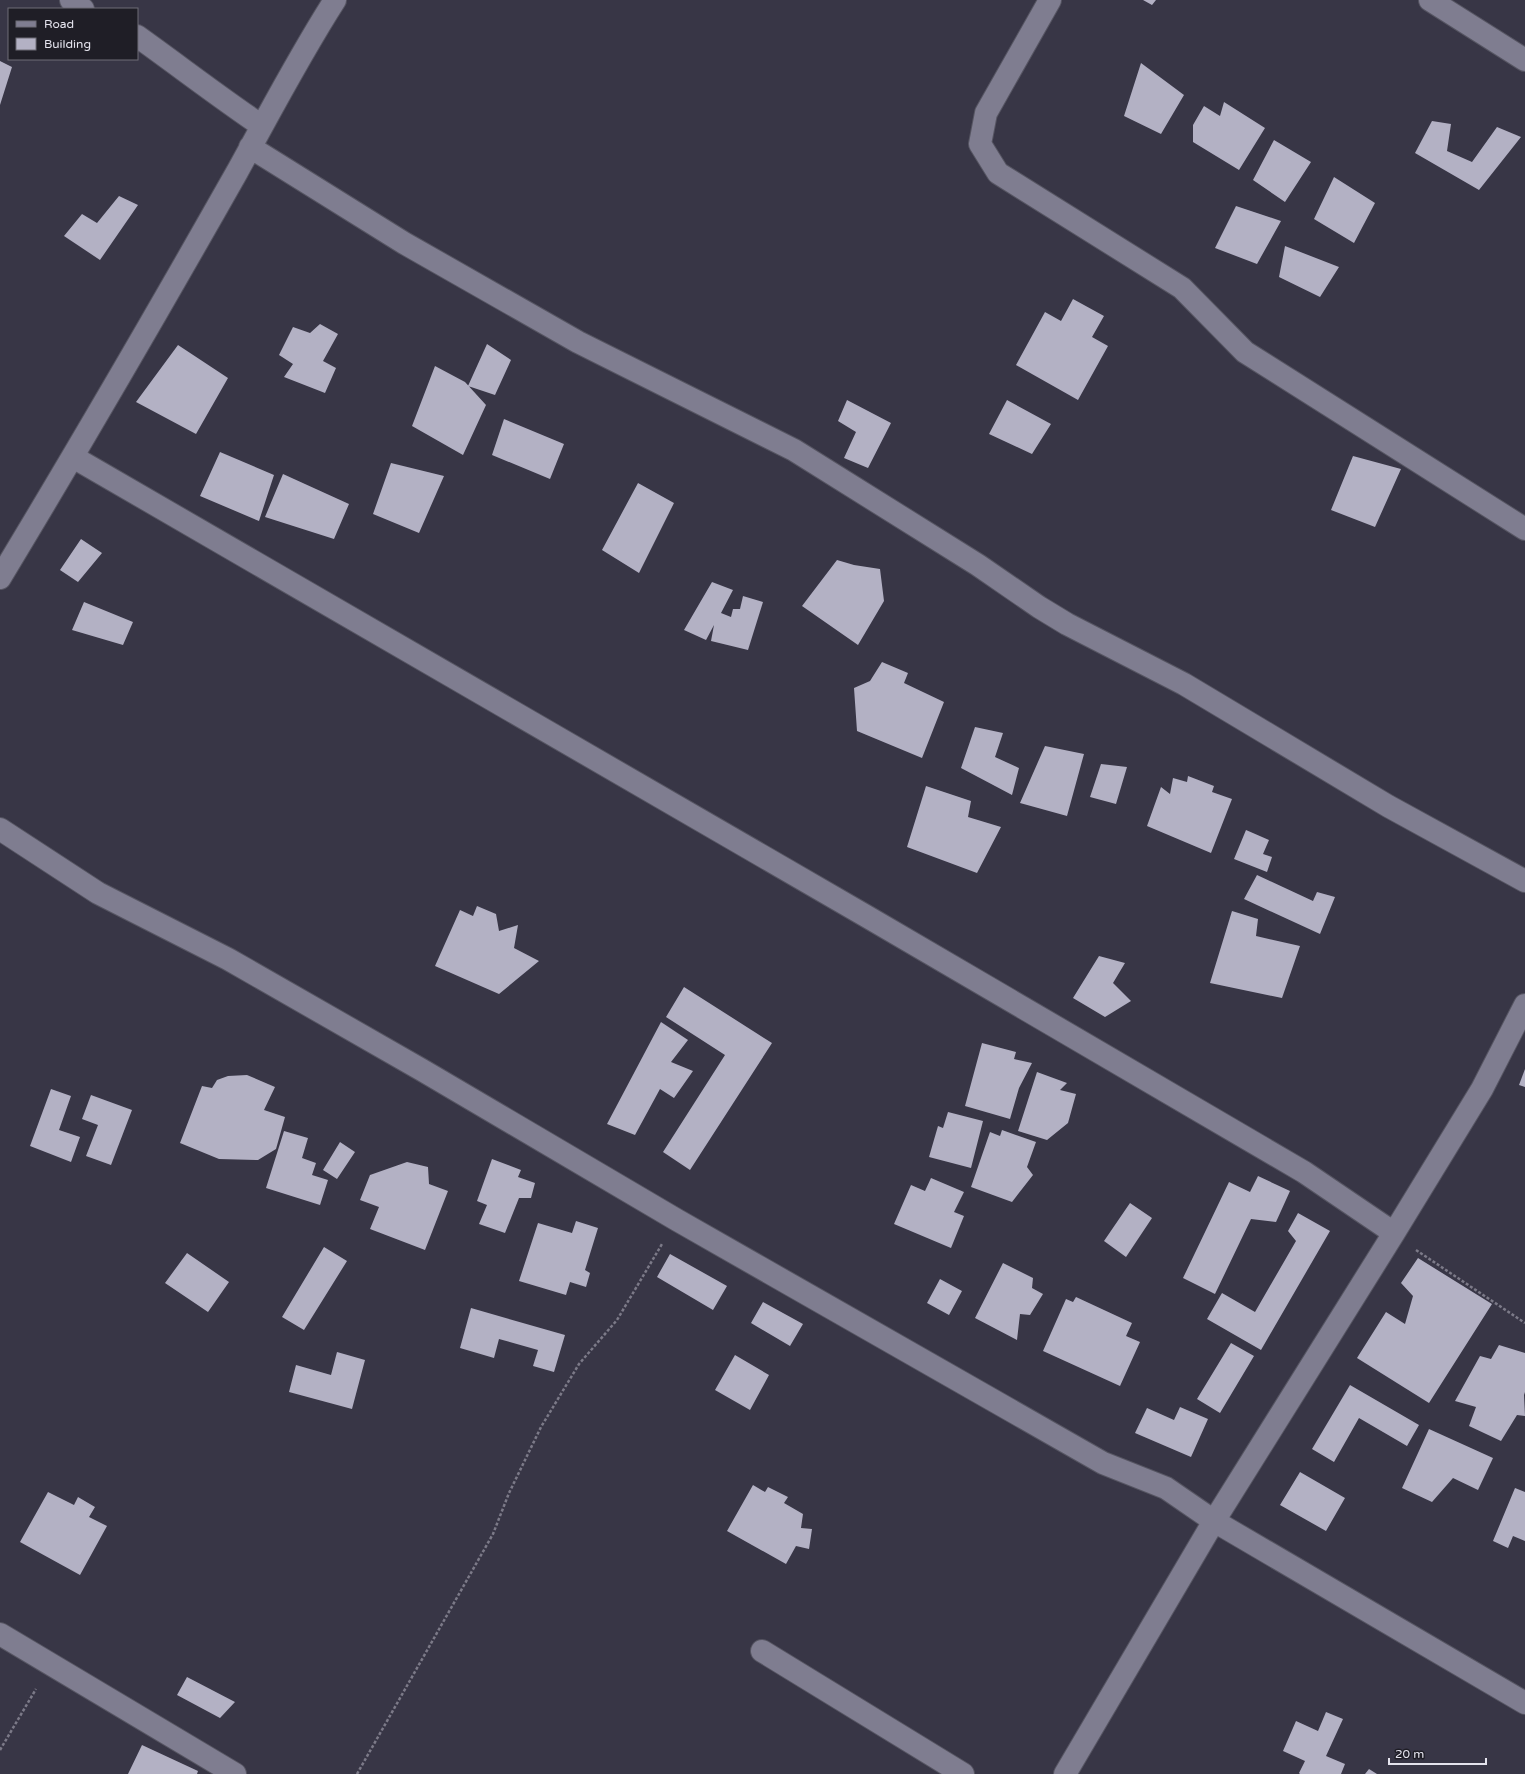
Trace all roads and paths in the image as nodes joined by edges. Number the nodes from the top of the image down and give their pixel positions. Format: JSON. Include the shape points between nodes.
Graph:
{"nodes":[{"id":1,"x":71,"y":0,"type":"edge"},
{"id":2,"x":335,"y":0,"type":"edge"},
{"id":3,"x":1050,"y":0,"type":"edge"},
{"id":4,"x":1430,"y":0,"type":"edge"},
{"id":5,"x":82,"y":8,"type":"edge"},
{"id":6,"x":138,"y":37,"type":"edge"},
{"id":7,"x":1525,"y":60,"type":"edge"},
{"id":8,"x":262,"y":126,"type":"junction"},
{"id":9,"x":250,"y":148,"type":"junction"},
{"id":10,"x":73,"y":457,"type":"junction"},
{"id":11,"x":1525,"y":529,"type":"edge"},
{"id":12,"x":0,"y":578,"type":"edge"},
{"id":13,"x":0,"y":830,"type":"edge"},
{"id":14,"x":1525,"y":881,"type":"edge"},
{"id":15,"x":1525,"y":1005,"type":"edge"},
{"id":16,"x":677,"y":1220,"type":"junction"},
{"id":17,"x":1394,"y":1233,"type":"junction"},
{"id":18,"x":1525,"y":1324,"type":"edge"},
{"id":19,"x":1214,"y":1521,"type":"junction"},
{"id":20,"x":0,"y":1634,"type":"edge"},
{"id":21,"x":762,"y":1651,"type":"dead end"},
{"id":22,"x":52,"y":1665,"type":"junction"},
{"id":23,"x":1525,"y":1703,"type":"edge"},
{"id":24,"x":0,"y":1750,"type":"edge"},
{"id":25,"x":235,"y":1774,"type":"edge"},
{"id":26,"x":357,"y":1774,"type":"edge"},
{"id":27,"x":963,"y":1774,"type":"edge"},
{"id":28,"x":1065,"y":1774,"type":"edge"}],
"edges":[{"from":1,"to":5,"type":"street"},
{"from":2,"to":8,"type":"street","via":[[305,47]]},
{"from":3,"to":11,"type":"street","via":[[986,113],[980,144],[998,173],[1182,288],[1245,352]]},
{"from":4,"to":7,"type":"street"},
{"from":6,"to":8,"type":"street"},
{"from":8,"to":9,"type":"street"},
{"from":9,"to":10,"type":"street"},
{"from":9,"to":14,"type":"street","via":[[404,243],[578,342],[794,450],[978,565],[1066,624],[1184,684],[1388,806]]},
{"from":10,"to":12,"type":"street"},
{"from":10,"to":17,"type":"street","via":[[1290,1164]]},
{"from":13,"to":16,"type":"street","via":[[98,893],[228,959]]},
{"from":15,"to":17,"type":"street","via":[[1482,1089]]},
{"from":16,"to":19,"type":"street","via":[[1103,1463],[1166,1488]]},
{"from":16,"to":26,"type":"path","via":[[616,1320],[579,1364],[542,1427],[509,1493],[493,1534]]},
{"from":17,"to":18,"type":"path"},
{"from":17,"to":19,"type":"street"},
{"from":19,"to":23,"type":"street"},
{"from":19,"to":28,"type":"street"},
{"from":20,"to":22,"type":"street"},
{"from":21,"to":27,"type":"street"},
{"from":22,"to":24,"type":"path"},
{"from":22,"to":25,"type":"street"}]}
